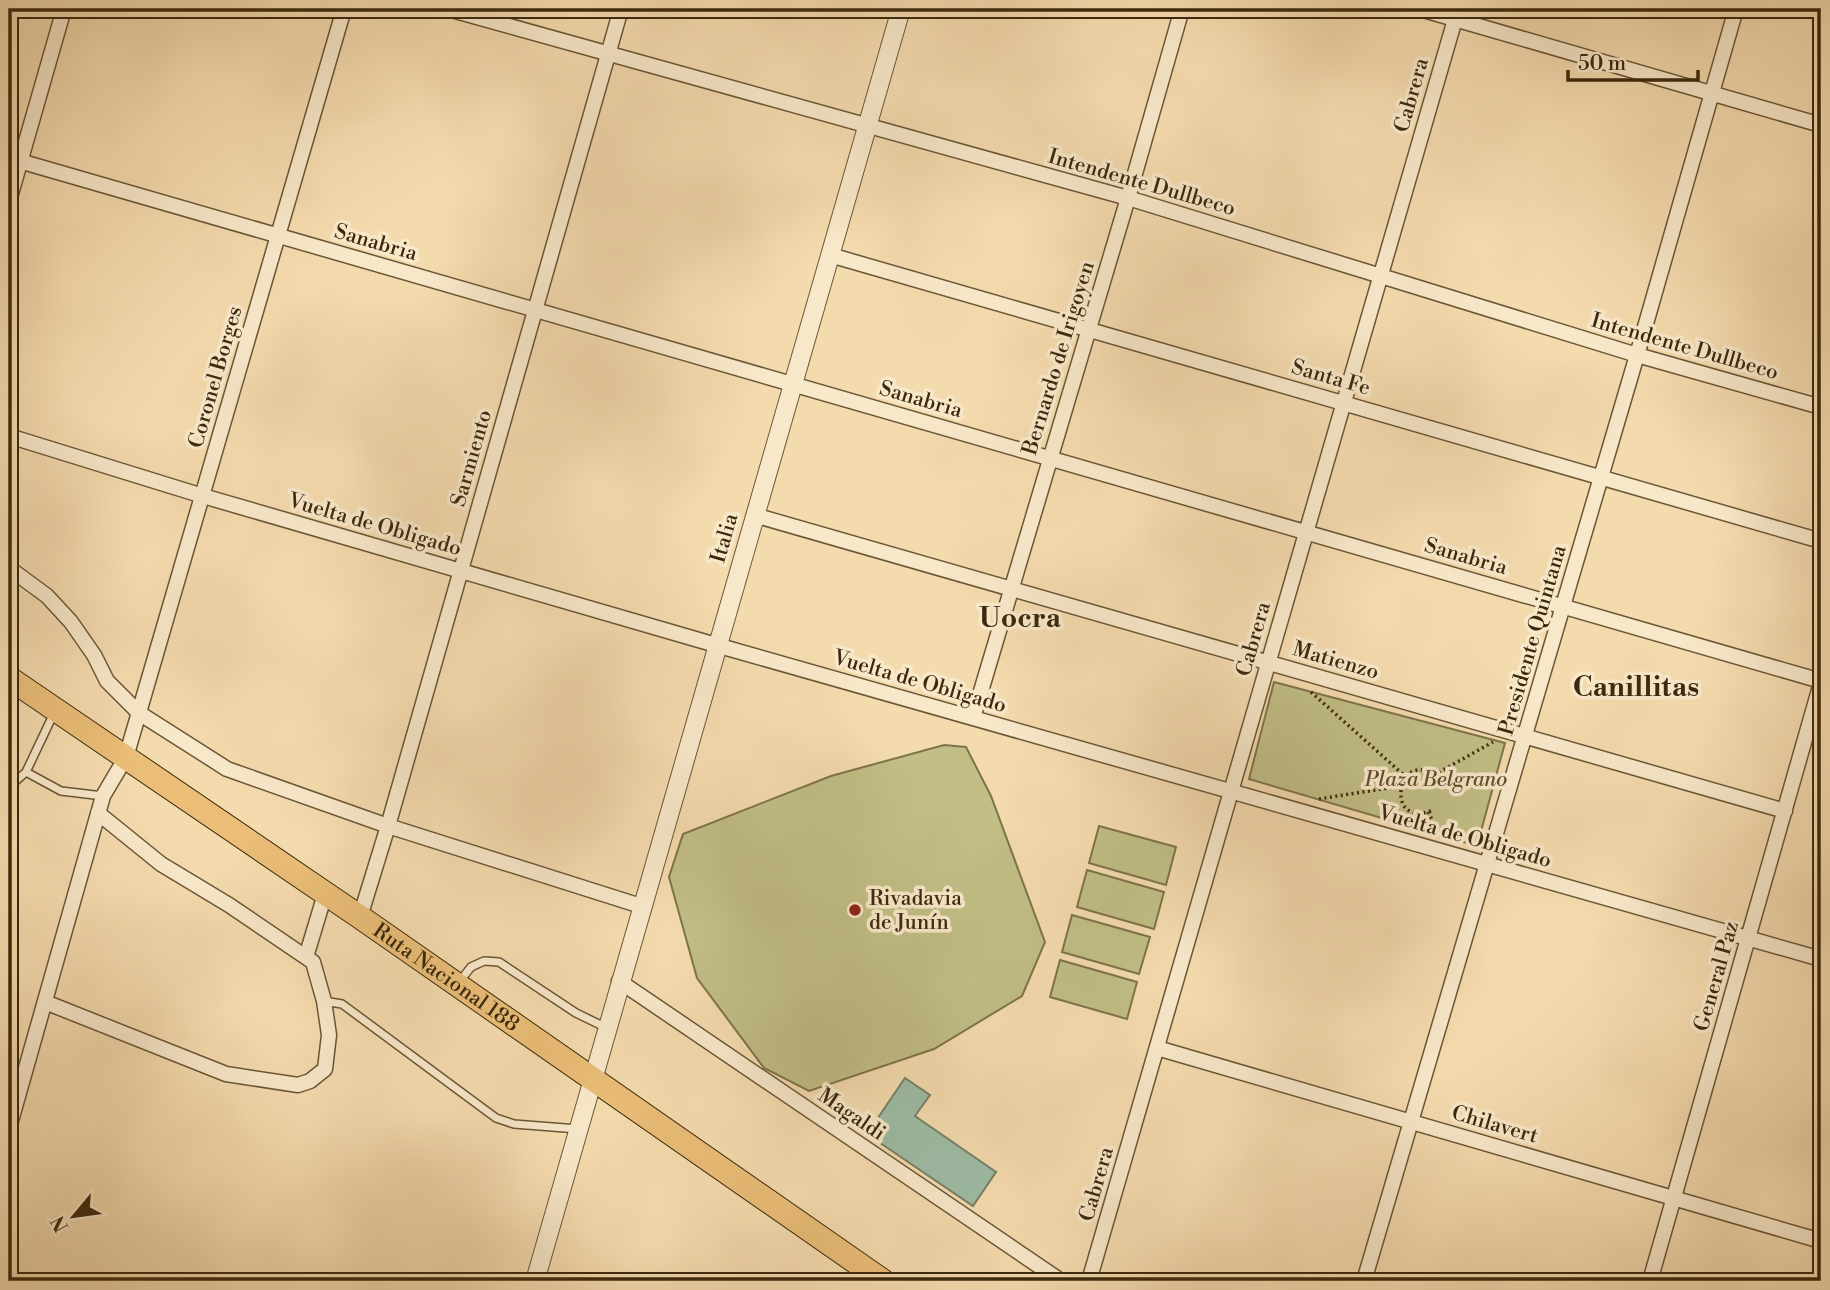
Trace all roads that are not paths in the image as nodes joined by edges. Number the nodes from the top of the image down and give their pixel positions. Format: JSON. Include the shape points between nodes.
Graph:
{"nodes":[{"id":1,"x":64,"y":9,"type":"edge"},
{"id":2,"x":344,"y":9,"type":"edge"},
{"id":3,"x":448,"y":9,"type":"edge"},
{"id":4,"x":621,"y":9,"type":"edge"},
{"id":5,"x":901,"y":9,"type":"edge"},
{"id":6,"x":1182,"y":9,"type":"edge"},
{"id":7,"x":1420,"y":9,"type":"edge"},
{"id":8,"x":1736,"y":9,"type":"edge"},
{"id":9,"x":1456,"y":14,"type":"edge"},
{"id":10,"x":607,"y":55,"type":"junction"},
{"id":11,"x":1712,"y":93,"type":"junction"},
{"id":12,"x":1821,"y":125,"type":"edge"},
{"id":13,"x":867,"y":126,"type":"junction"},
{"id":14,"x":15,"y":159,"type":"edge"},
{"id":15,"x":1128,"y":198,"type":"junction"},
{"id":16,"x":9,"y":201,"type":"edge"},
{"id":17,"x":278,"y":235,"type":"junction"},
{"id":18,"x":830,"y":255,"type":"junction"},
{"id":19,"x":1380,"y":276,"type":"junction"},
{"id":20,"x":535,"y":309,"type":"junction"},
{"id":21,"x":1089,"y":329,"type":"junction"},
{"id":22,"x":1637,"y":355,"type":"junction"},
{"id":23,"x":792,"y":384,"type":"junction"},
{"id":24,"x":1344,"y":403,"type":"junction"},
{"id":25,"x":1821,"y":407,"type":"edge"},
{"id":26,"x":9,"y":436,"type":"edge"},
{"id":27,"x":1050,"y":458,"type":"junction"},
{"id":28,"x":1601,"y":477,"type":"junction"},
{"id":29,"x":203,"y":496,"type":"junction"},
{"id":30,"x":754,"y":515,"type":"junction"},
{"id":31,"x":1306,"y":532,"type":"junction"},
{"id":32,"x":1821,"y":541,"type":"edge"},
{"id":33,"x":9,"y":568,"type":"edge"},
{"id":34,"x":461,"y":570,"type":"junction"},
{"id":35,"x":1011,"y":589,"type":"junction"},
{"id":36,"x":1564,"y":606,"type":"junction"},
{"id":37,"x":716,"y":645,"type":"junction"},
{"id":38,"x":1275,"y":665,"type":"junction"},
{"id":39,"x":9,"y":678,"type":"edge"},
{"id":40,"x":1821,"y":682,"type":"edge"},
{"id":41,"x":55,"y":710,"type":"junction"},
{"id":42,"x":139,"y":713,"type":"junction"},
{"id":43,"x":972,"y":718,"type":"junction"},
{"id":44,"x":1526,"y":736,"type":"junction"},
{"id":45,"x":126,"y":757,"type":"junction"},
{"id":46,"x":26,"y":772,"type":"junction"},
{"id":47,"x":9,"y":787,"type":"edge"},
{"id":48,"x":1231,"y":792,"type":"junction"},
{"id":49,"x":103,"y":796,"type":"junction"},
{"id":50,"x":1785,"y":811,"type":"junction"},
{"id":51,"x":98,"y":813,"type":"junction"},
{"id":52,"x":388,"y":827,"type":"junction"},
{"id":53,"x":1488,"y":865,"type":"junction"},
{"id":54,"x":326,"y":894,"type":"junction"},
{"id":55,"x":641,"y":906,"type":"junction"},
{"id":56,"x":360,"y":917,"type":"junction"},
{"id":57,"x":1748,"y":938,"type":"junction"},
{"id":58,"x":306,"y":957,"type":"junction"},
{"id":59,"x":1821,"y":959,"type":"edge"},
{"id":60,"x":620,"y":981,"type":"junction"},
{"id":61,"x":457,"y":985,"type":"junction"},
{"id":62,"x":324,"y":1001,"type":"junction"},
{"id":63,"x":45,"y":1002,"type":"junction"},
{"id":64,"x":607,"y":1028,"type":"junction"},
{"id":65,"x":1157,"y":1048,"type":"junction"},
{"id":66,"x":594,"y":1080,"type":"junction"},
{"id":67,"x":1412,"y":1122,"type":"junction"},
{"id":68,"x":9,"y":1128,"type":"edge"},
{"id":69,"x":578,"y":1129,"type":"junction"},
{"id":70,"x":1674,"y":1198,"type":"junction"},
{"id":71,"x":1821,"y":1241,"type":"edge"},
{"id":72,"x":535,"y":1281,"type":"edge"},
{"id":73,"x":883,"y":1281,"type":"edge"},
{"id":74,"x":1061,"y":1281,"type":"edge"},
{"id":75,"x":1089,"y":1281,"type":"edge"},
{"id":76,"x":1364,"y":1281,"type":"edge"},
{"id":77,"x":1650,"y":1281,"type":"edge"}],
"edges":[{"from":1,"to":14,"type":"street"},
{"from":2,"to":17,"type":"street","name":"Coronel Borges"},
{"from":3,"to":10,"type":"street","name":"Intendente Dullbeco"},
{"from":4,"to":10,"type":"street","name":"Sarmiento"},
{"from":5,"to":13,"type":"street","name":"Italia"},
{"from":6,"to":15,"type":"street","name":"Bernardo de Irigoyen"},
{"from":7,"to":9,"type":"street"},
{"from":8,"to":11,"type":"street","name":"Presidente Quintana"},
{"from":9,"to":11,"type":"street"},
{"from":9,"to":19,"type":"street","name":"Cabrera"},
{"from":10,"to":13,"type":"street","name":"Intendente Dullbeco"},
{"from":10,"to":20,"type":"street","name":"Sarmiento"},
{"from":11,"to":12,"type":"street"},
{"from":11,"to":22,"type":"street","name":"Presidente Quintana"},
{"from":13,"to":15,"type":"street","name":"Intendente Dullbeco"},
{"from":13,"to":18,"type":"street","name":"Italia"},
{"from":14,"to":16,"type":"street"},
{"from":14,"to":17,"type":"street","name":"Sanabria"},
{"from":15,"to":19,"type":"street","name":"Intendente Dullbeco"},
{"from":15,"to":21,"type":"street","name":"Bernardo de Irigoyen"},
{"from":17,"to":20,"type":"street","name":"Sanabria"},
{"from":17,"to":29,"type":"street","name":"Coronel Borges"},
{"from":18,"to":21,"type":"street","name":"Santa Fe"},
{"from":18,"to":23,"type":"street","name":"Italia"},
{"from":19,"to":22,"type":"street","name":"Intendente Dullbeco"},
{"from":19,"to":24,"type":"street","name":"Cabrera"},
{"from":20,"to":23,"type":"street","name":"Sanabria"},
{"from":20,"to":34,"type":"street","name":"Sarmiento"},
{"from":21,"to":24,"type":"street","name":"Santa Fe"},
{"from":21,"to":27,"type":"street","name":"Bernardo de Irigoyen"},
{"from":22,"to":25,"type":"street","name":"Intendente Dullbeco"},
{"from":22,"to":28,"type":"street","name":"Presidente Quintana"},
{"from":23,"to":27,"type":"street","name":"Sanabria"},
{"from":23,"to":30,"type":"street","name":"Italia"},
{"from":24,"to":28,"type":"street","name":"Santa Fe"},
{"from":24,"to":31,"type":"street","name":"Cabrera"},
{"from":26,"to":29,"type":"street","name":"Vuelta de Obligado"},
{"from":27,"to":31,"type":"street","name":"Sanabria"},
{"from":27,"to":35,"type":"street","name":"Bernardo de Irigoyen"},
{"from":28,"to":32,"type":"street","name":"Santa Fe"},
{"from":28,"to":36,"type":"street","name":"Presidente Quintana"},
{"from":29,"to":34,"type":"street","name":"Vuelta de Obligado"},
{"from":29,"to":42,"type":"street","name":"Coronel Borges"},
{"from":30,"to":35,"type":"street","name":"Matienzo"},
{"from":30,"to":37,"type":"street","name":"Italia"},
{"from":31,"to":36,"type":"street","name":"Sanabria"},
{"from":31,"to":38,"type":"street","name":"Cabrera"},
{"from":33,"to":42,"type":"street","via":[[47,596],[71,622],[107,681]]},
{"from":34,"to":37,"type":"street","name":"Vuelta de Obligado"},
{"from":34,"to":52,"type":"street","name":"Sarmiento"},
{"from":35,"to":38,"type":"street","name":"Matienzo"},
{"from":35,"to":43,"type":"street","name":"Bernardo de Irigoyen"},
{"from":36,"to":40,"type":"street","name":"Sanabria"},
{"from":36,"to":44,"type":"street","name":"Presidente Quintana"},
{"from":37,"to":43,"type":"street","name":"Vuelta de Obligado"},
{"from":37,"to":55,"type":"street","name":"Italia"},
{"from":38,"to":44,"type":"street","name":"Matienzo"},
{"from":38,"to":48,"type":"street","name":"Cabrera"},
{"from":39,"to":41,"type":"highway","name":"Ruta Nacional 188"},
{"from":40,"to":50,"type":"street","name":"General Paz"},
{"from":41,"to":45,"type":"highway","name":"Ruta Nacional 188"},
{"from":41,"to":46,"type":"lane"},
{"from":42,"to":45,"type":"street","name":"Coronel Borges"},
{"from":42,"to":52,"type":"street","via":[[227,769]]},
{"from":43,"to":48,"type":"street","name":"Vuelta de Obligado"},
{"from":44,"to":50,"type":"street","name":"Matienzo"},
{"from":44,"to":53,"type":"street","name":"Presidente Quintana"},
{"from":45,"to":49,"type":"street","name":"Coronel Borges"},
{"from":45,"to":54,"type":"highway","name":"Ruta Nacional 188"},
{"from":46,"to":47,"type":"lane"},
{"from":46,"to":49,"type":"lane","via":[[61,791]]},
{"from":48,"to":53,"type":"street","name":"Vuelta de Obligado"},
{"from":48,"to":65,"type":"street","name":"Cabrera"},
{"from":49,"to":51,"type":"street","name":"Coronel Borges"},
{"from":50,"to":57,"type":"street","name":"General Paz"},
{"from":51,"to":58,"type":"street","via":[[161,864]]},
{"from":51,"to":63,"type":"street","name":"Coronel Borges"},
{"from":52,"to":55,"type":"street"},
{"from":52,"to":56,"type":"street","name":"Sarmiento"},
{"from":53,"to":57,"type":"street","name":"Vuelta de Obligado"},
{"from":53,"to":67,"type":"street","name":"Presidente Quintana"},
{"from":54,"to":56,"type":"highway","name":"Ruta Nacional 188"},
{"from":54,"to":58,"type":"street"},
{"from":55,"to":60,"type":"street","name":"Italia"},
{"from":56,"to":61,"type":"highway","name":"Ruta Nacional 188"},
{"from":57,"to":59,"type":"street","name":"Vuelta de Obligado"},
{"from":57,"to":70,"type":"street","name":"General Paz"},
{"from":58,"to":62,"type":"street","via":[[313,962]]},
{"from":60,"to":64,"type":"street","name":"Italia"},
{"from":60,"to":74,"type":"street","name":"Magaldi"},
{"from":61,"to":64,"type":"lane","via":[[471,967],[484,961],[499,962]]},
{"from":61,"to":66,"type":"highway","name":"Ruta Nacional 188"},
{"from":62,"to":63,"type":"street","via":[[329,1035],[324,1069],[298,1085],[226,1074]]},
{"from":62,"to":69,"type":"lane","via":[[342,1004],[496,1118],[514,1124]]},
{"from":63,"to":68,"type":"street","name":"Coronel Borges"},
{"from":64,"to":66,"type":"street","name":"Italia"},
{"from":65,"to":67,"type":"street","name":"Chilavert"},
{"from":65,"to":75,"type":"street","name":"Cabrera"},
{"from":66,"to":69,"type":"street","name":"Italia"},
{"from":66,"to":73,"type":"highway","name":"Ruta Nacional 188"},
{"from":67,"to":70,"type":"street","name":"Chilavert"},
{"from":67,"to":76,"type":"street","name":"Presidente Quintana"},
{"from":69,"to":72,"type":"street","name":"Italia"},
{"from":70,"to":71,"type":"street","name":"Chilavert"},
{"from":70,"to":77,"type":"street","name":"General Paz"}]}
